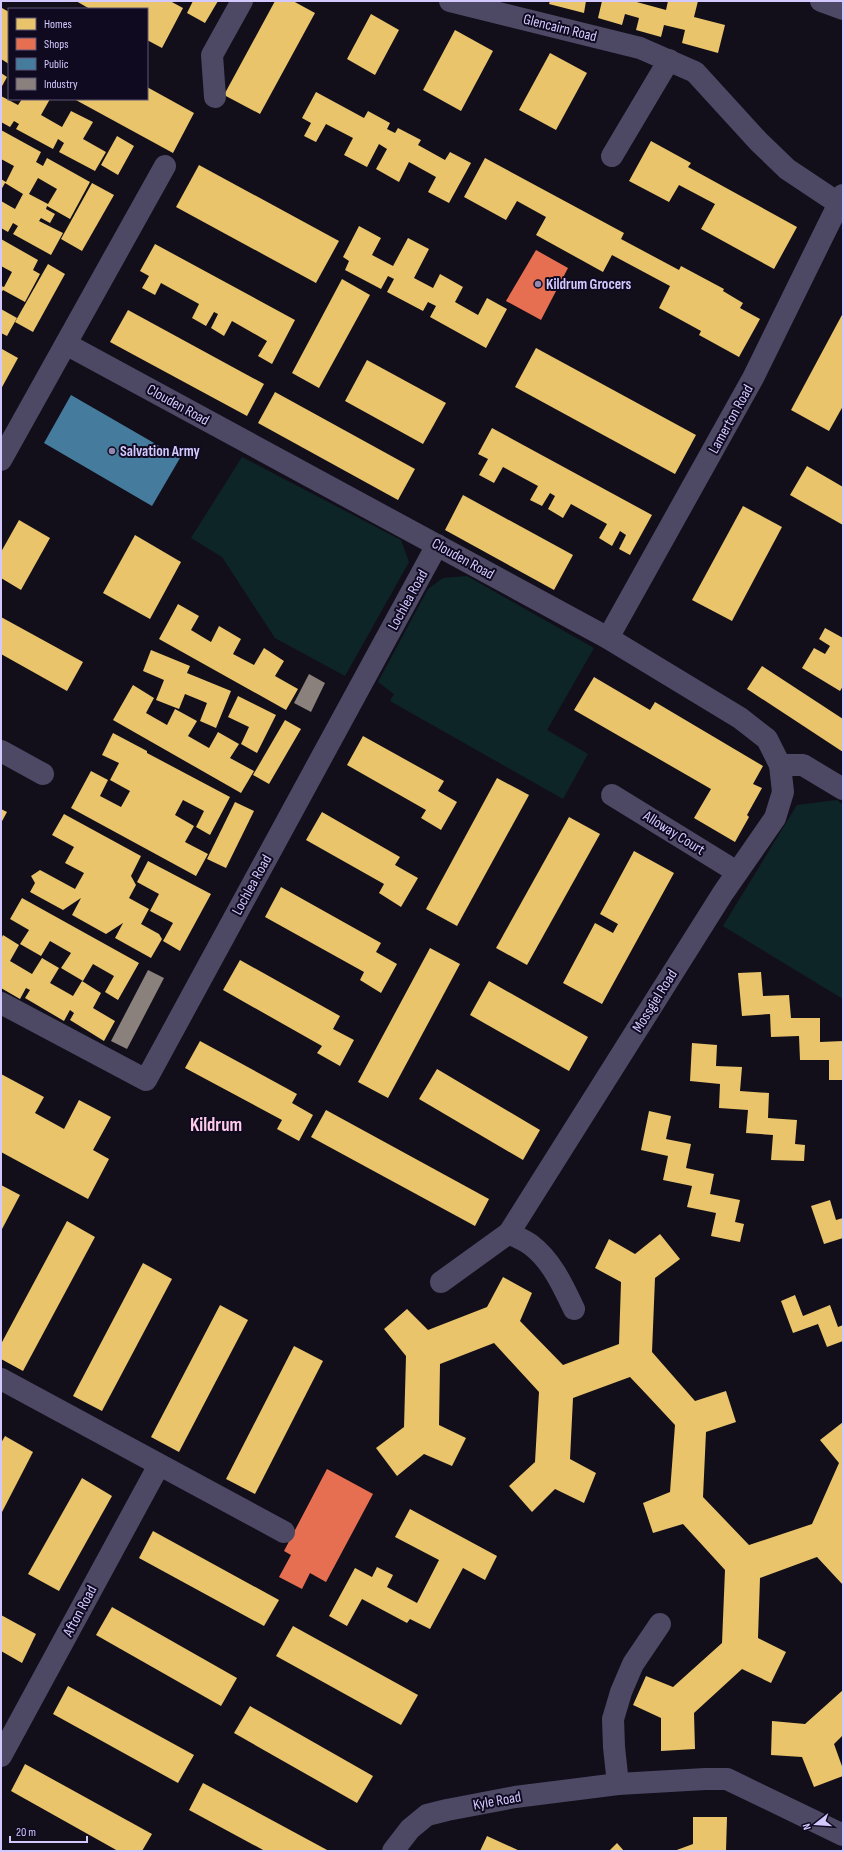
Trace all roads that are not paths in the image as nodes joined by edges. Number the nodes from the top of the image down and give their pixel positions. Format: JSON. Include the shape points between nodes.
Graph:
{"nodes":[{"id":1,"x":242,"y":1,"type":"edge"},
{"id":2,"x":450,"y":1,"type":"edge"},
{"id":3,"x":821,"y":1,"type":"edge"},
{"id":4,"x":843,"y":9,"type":"edge"},
{"id":5,"x":669,"y":60,"type":"junction"},
{"id":6,"x":215,"y":98,"type":"dead end"},
{"id":7,"x":612,"y":156,"type":"dead end"},
{"id":8,"x":165,"y":166,"type":"dead end"},
{"id":9,"x":841,"y":199,"type":"edge"},
{"id":10,"x":66,"y":344,"type":"junction"},
{"id":11,"x":1,"y":460,"type":"edge"},
{"id":12,"x":437,"y":545,"type":"junction"},
{"id":13,"x":608,"y":638,"type":"junction"},
{"id":14,"x":1,"y":752,"type":"edge"},
{"id":15,"x":780,"y":765,"type":"junction"},
{"id":16,"x":43,"y":774,"type":"dead end"},
{"id":17,"x":843,"y":789,"type":"edge"},
{"id":18,"x":612,"y":794,"type":"dead end"},
{"id":19,"x":737,"y":872,"type":"junction"},
{"id":20,"x":1,"y":1004,"type":"edge"},
{"id":21,"x":509,"y":1233,"type":"junction"},
{"id":22,"x":441,"y":1282,"type":"dead end"},
{"id":23,"x":574,"y":1310,"type":"dead end"},
{"id":24,"x":1,"y":1379,"type":"edge"},
{"id":25,"x":159,"y":1465,"type":"junction"},
{"id":26,"x":284,"y":1532,"type":"dead end"},
{"id":27,"x":660,"y":1624,"type":"dead end"},
{"id":28,"x":1,"y":1756,"type":"edge"},
{"id":29,"x":618,"y":1784,"type":"junction"},
{"id":30,"x":843,"y":1835,"type":"edge"},
{"id":31,"x":393,"y":1851,"type":"edge"}],
"edges":[{"from":1,"to":6,"type":"street","via":[[212,55]]},
{"from":2,"to":5,"type":"street","name":"Glencairn Road","via":[[640,48]]},
{"from":3,"to":4,"type":"street"},
{"from":5,"to":7,"type":"street"},
{"from":5,"to":9,"type":"street","name":"Glencairn Road","via":[[695,72],[787,169]]},
{"from":8,"to":10,"type":"street"},
{"from":9,"to":13,"type":"street","name":"Lamerton Road","via":[[753,378]]},
{"from":10,"to":11,"type":"street"},
{"from":10,"to":12,"type":"street","name":"Clouden Road"},
{"from":12,"to":13,"type":"street","name":"Clouden Road"},
{"from":12,"to":20,"type":"street","name":"Lochlea Road","via":[[146,1080]]},
{"from":13,"to":15,"type":"street","name":"Clouden Road","via":[[740,718],[767,739]]},
{"from":14,"to":16,"type":"street"},
{"from":15,"to":17,"type":"street","via":[[803,765]]},
{"from":15,"to":19,"type":"street","name":"Mossgiel Road","via":[[783,792],[775,818]]},
{"from":18,"to":19,"type":"street","name":"Alloway Court"},
{"from":19,"to":21,"type":"street","name":"Mossgiel Road"},
{"from":21,"to":22,"type":"street","name":"Mossgiel Road"},
{"from":21,"to":23,"type":"street","via":[[530,1245],[545,1258]]},
{"from":24,"to":25,"type":"street"},
{"from":25,"to":26,"type":"street"},
{"from":25,"to":28,"type":"street","name":"Afton Road"},
{"from":27,"to":29,"type":"street","via":[[633,1664],[613,1719]]},
{"from":29,"to":30,"type":"street","name":"Kyle Road","via":[[727,1779]]},
{"from":29,"to":31,"type":"street","name":"Kyle Road","via":[[515,1797],[427,1815],[410,1829]]}]}
